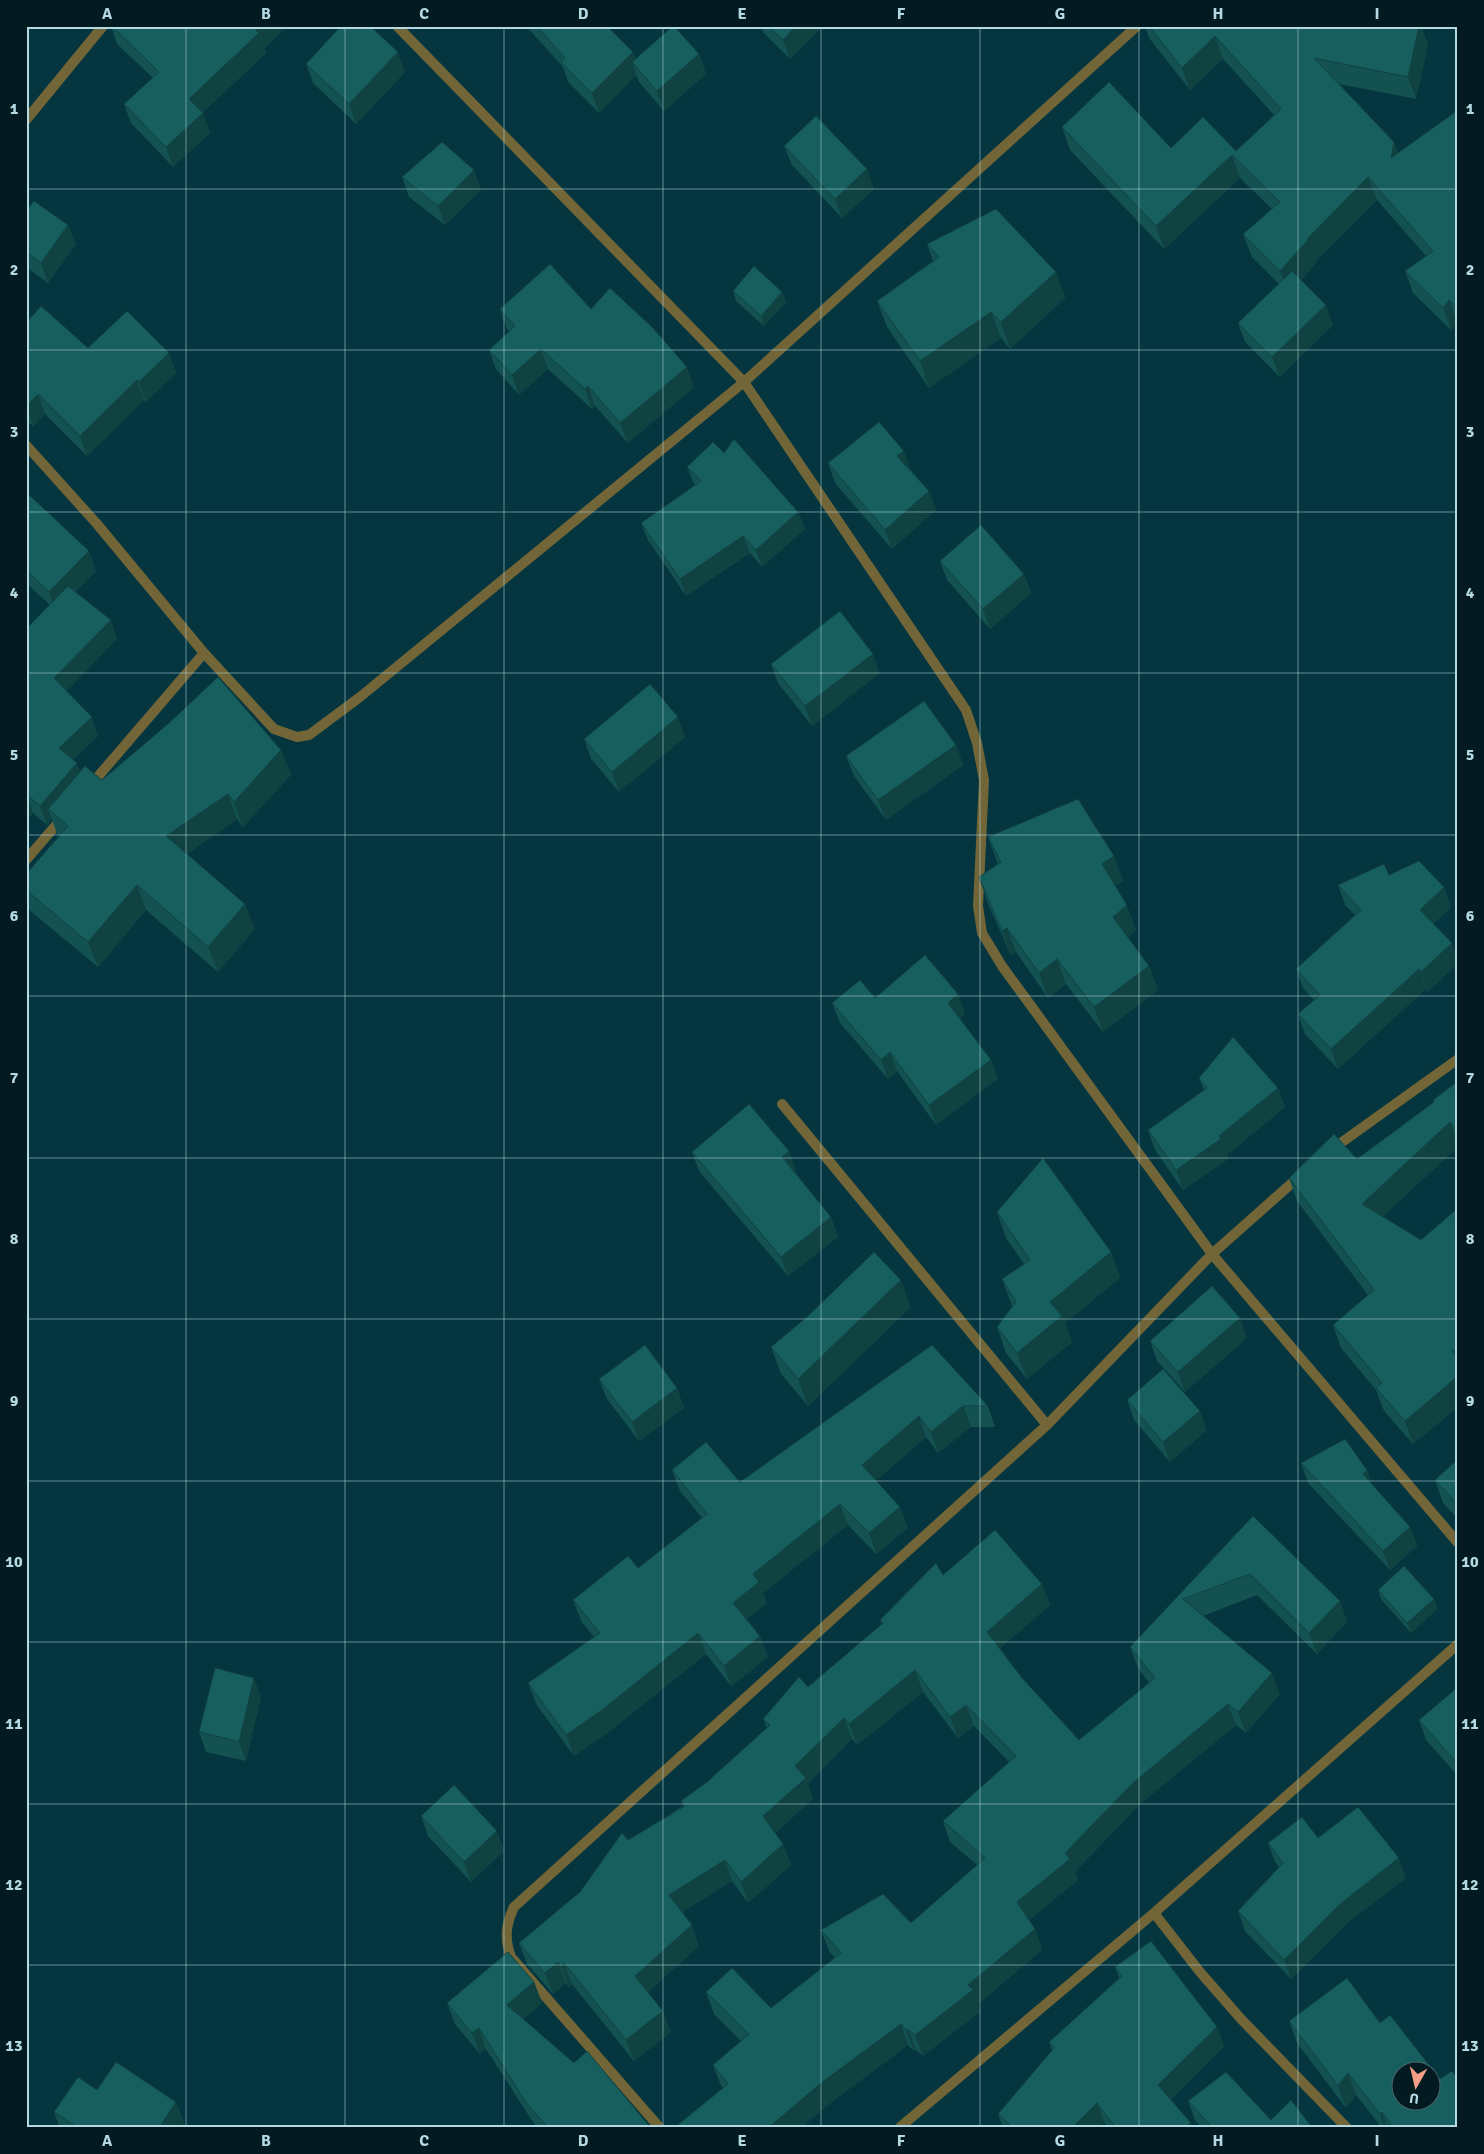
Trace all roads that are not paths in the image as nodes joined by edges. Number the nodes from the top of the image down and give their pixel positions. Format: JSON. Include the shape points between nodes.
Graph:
{"nodes":[{"id":1,"x":103,"y":26,"type":"edge"},
{"id":2,"x":397,"y":26,"type":"edge"},
{"id":3,"x":1137,"y":26,"type":"edge"},
{"id":4,"x":26,"y":120,"type":"edge"},
{"id":5,"x":744,"y":382,"type":"junction"},
{"id":6,"x":26,"y":445,"type":"edge"},
{"id":7,"x":204,"y":653,"type":"junction"},
{"id":8,"x":83,"y":793,"type":"edge"},
{"id":9,"x":71,"y":808,"type":"edge"},
{"id":10,"x":26,"y":860,"type":"edge"},
{"id":11,"x":1458,"y":1059,"type":"edge"},
{"id":12,"x":782,"y":1104,"type":"dead end"},
{"id":13,"x":1321,"y":1158,"type":"edge"},
{"id":14,"x":1306,"y":1171,"type":"edge"},
{"id":15,"x":1212,"y":1254,"type":"junction"},
{"id":16,"x":1047,"y":1425,"type":"junction"},
{"id":17,"x":1458,"y":1543,"type":"edge"},
{"id":18,"x":1458,"y":1644,"type":"edge"},
{"id":19,"x":1154,"y":1913,"type":"junction"},
{"id":20,"x":660,"y":2128,"type":"edge"},
{"id":21,"x":899,"y":2128,"type":"edge"},
{"id":22,"x":1347,"y":2128,"type":"edge"}],
"edges":[{"from":1,"to":4,"type":"street"},
{"from":2,"to":5,"type":"street"},
{"from":3,"to":5,"type":"street"},
{"from":5,"to":7,"type":"street","via":[[309,735],[296,738],[274,729]]},
{"from":5,"to":15,"type":"street","via":[[966,710],[984,780],[978,906],[982,933],[1002,966]]},
{"from":6,"to":7,"type":"street"},
{"from":7,"to":8,"type":"street"},
{"from":9,"to":10,"type":"street"},
{"from":11,"to":13,"type":"street"},
{"from":12,"to":16,"type":"street"},
{"from":14,"to":15,"type":"street"},
{"from":15,"to":16,"type":"street"},
{"from":15,"to":17,"type":"street"},
{"from":16,"to":20,"type":"street","via":[[514,1907],[506,1924],[511,1957]]},
{"from":18,"to":19,"type":"street"},
{"from":19,"to":21,"type":"street"},
{"from":19,"to":22,"type":"street","via":[[1235,2012]]}]}
